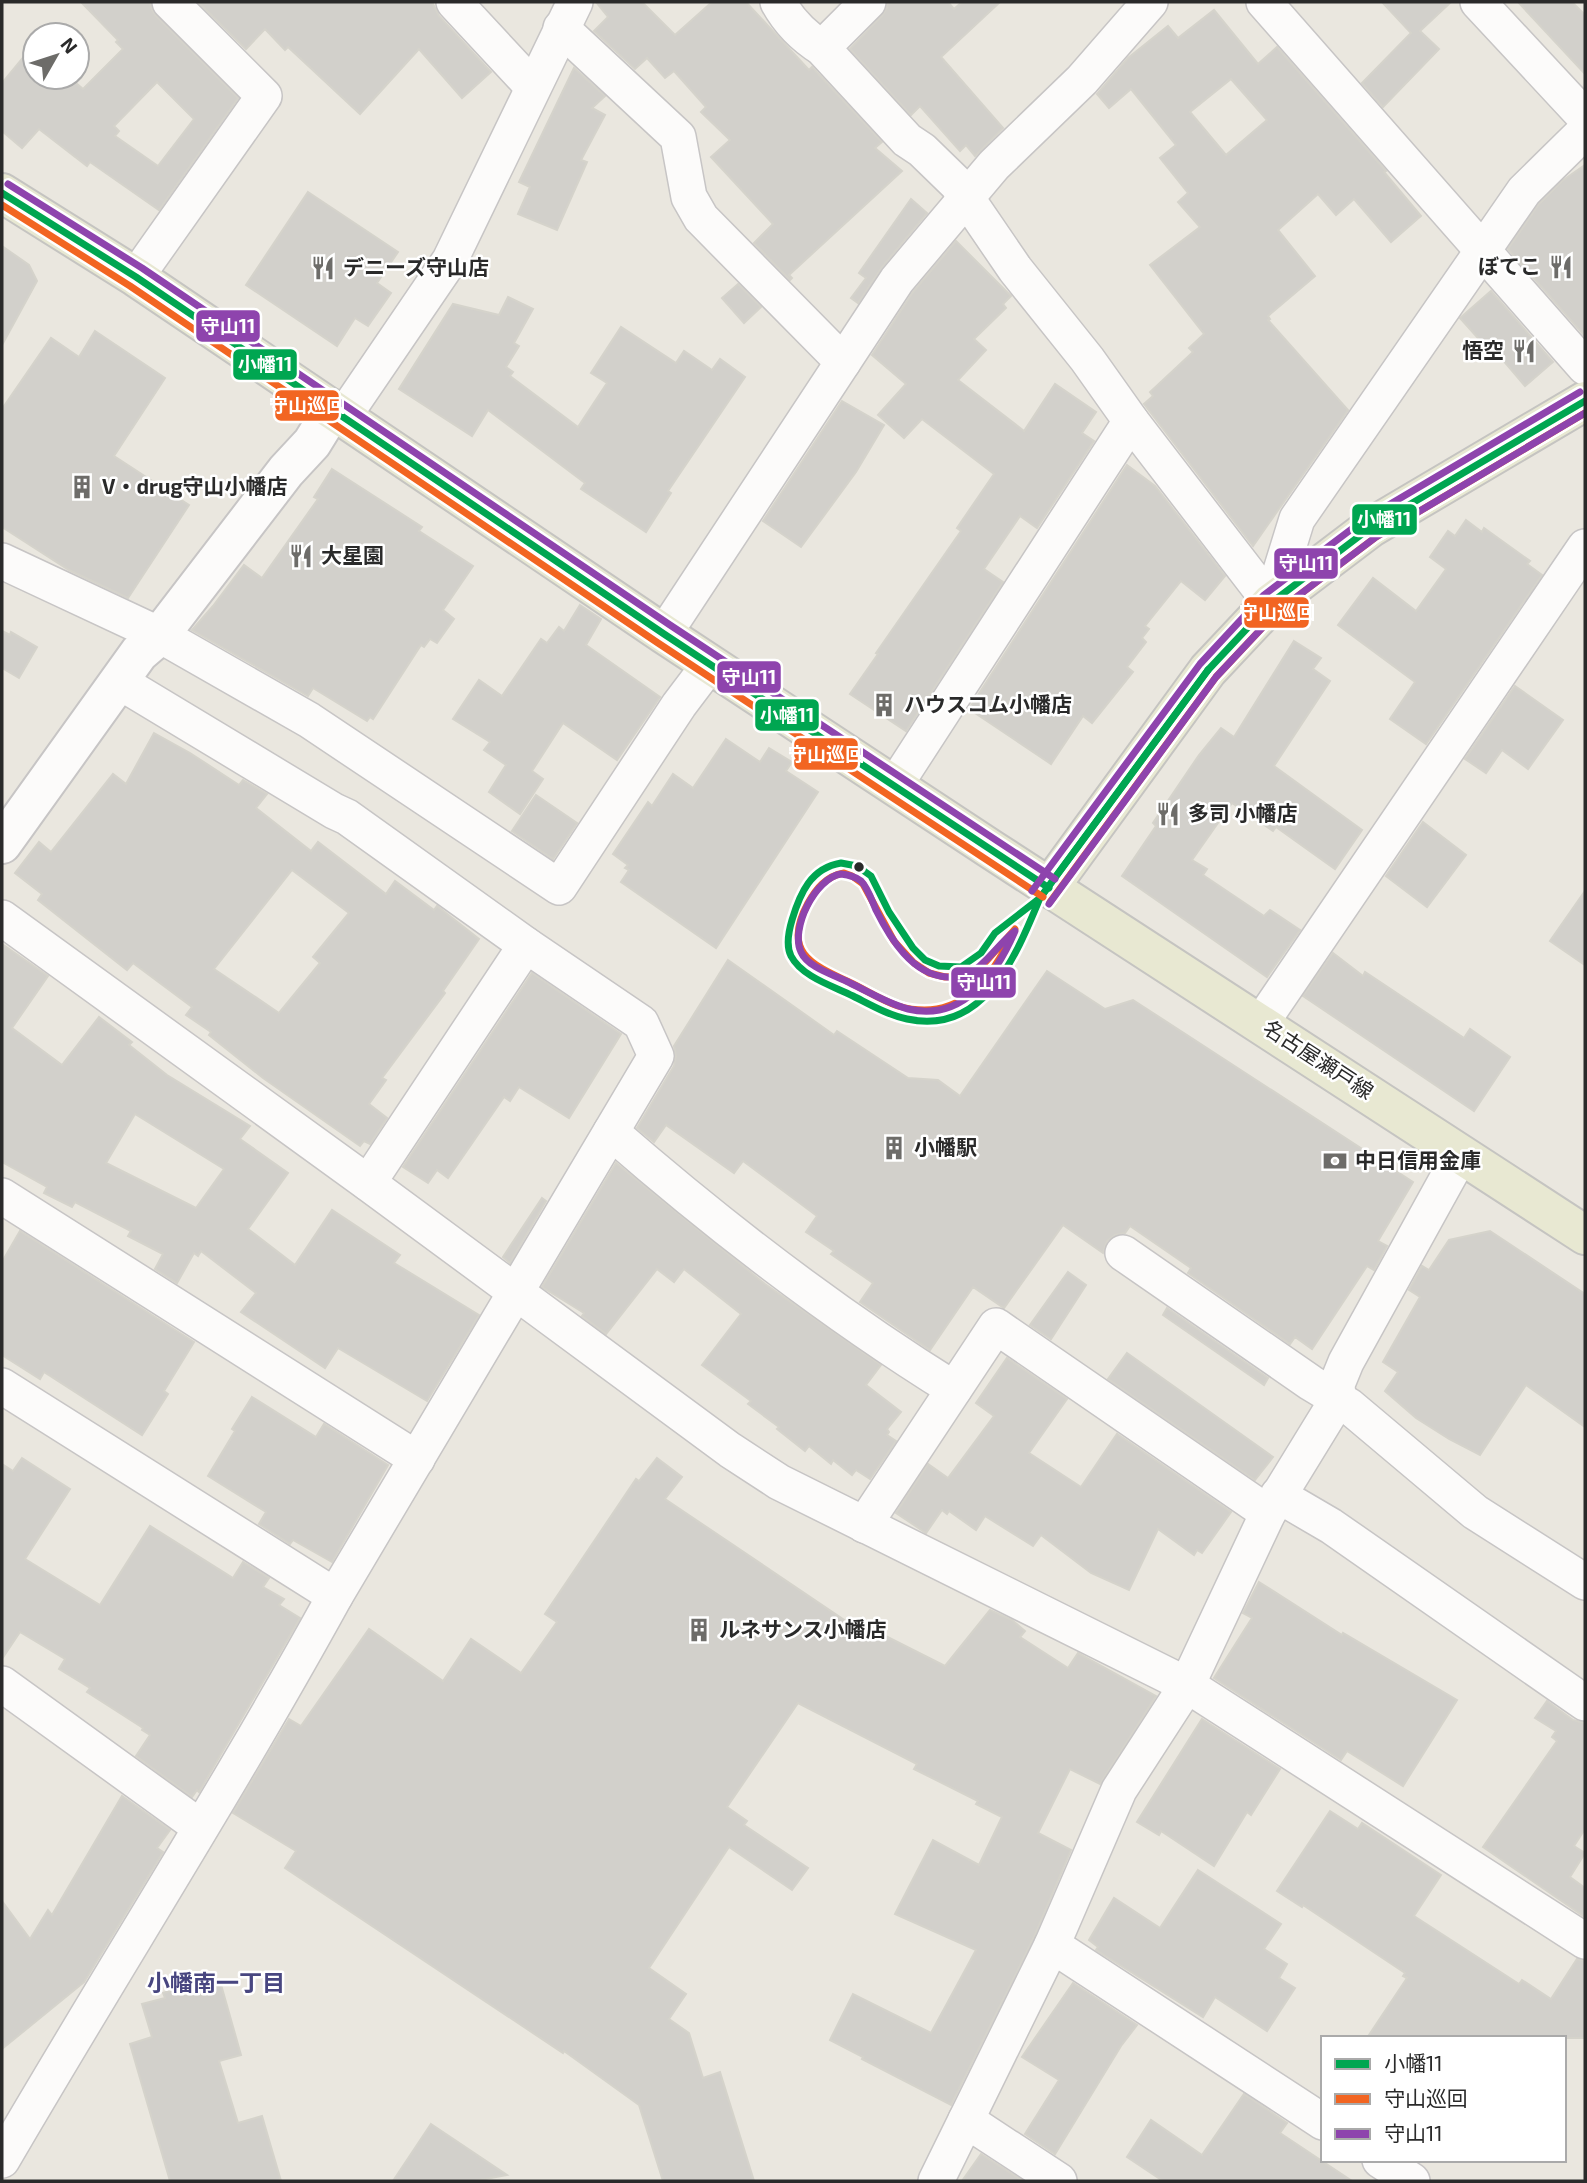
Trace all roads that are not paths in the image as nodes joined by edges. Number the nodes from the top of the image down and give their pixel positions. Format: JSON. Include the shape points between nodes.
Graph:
{"nodes":[{"id":1,"x":170,"y":2,"type":"edge"},
{"id":2,"x":454,"y":2,"type":"edge"},
{"id":3,"x":778,"y":2,"type":"edge"},
{"id":4,"x":868,"y":2,"type":"edge"},
{"id":5,"x":1150,"y":2,"type":"edge"},
{"id":6,"x":1264,"y":2,"type":"edge"},
{"id":7,"x":1478,"y":2,"type":"edge"},
{"id":8,"x":568,"y":15,"type":"edge"},
{"id":9,"x":822,"y":48,"type":"junction"},
{"id":10,"x":533,"y":87,"type":"junction"},
{"id":11,"x":1585,"y":117,"type":"edge"},
{"id":12,"x":1585,"y":131,"type":"edge"},
{"id":13,"x":2,"y":193,"type":"edge"},
{"id":14,"x":967,"y":196,"type":"junction"},
{"id":15,"x":1482,"y":249,"type":"junction"},
{"id":16,"x":136,"y":277,"type":"junction"},
{"id":17,"x":843,"y":362,"type":"junction"},
{"id":18,"x":1585,"y":367,"type":"edge"},
{"id":19,"x":1585,"y":401,"type":"edge"},
{"id":20,"x":338,"y":413,"type":"junction"},
{"id":21,"x":1131,"y":421,"type":"junction"},
{"id":22,"x":1585,"y":547,"type":"edge"},
{"id":23,"x":2,"y":561,"type":"edge"},
{"id":24,"x":1270,"y":603,"type":"junction"},
{"id":25,"x":664,"y":634,"type":"junction"},
{"id":26,"x":160,"y":635,"type":"junction"},
{"id":27,"x":710,"y":664,"type":"junction"},
{"id":28,"x":120,"y":682,"type":"junction"},
{"id":29,"x":895,"y":785,"type":"junction"},
{"id":30,"x":2,"y":844,"type":"edge"},
{"id":31,"x":1045,"y":893,"type":"junction"},
{"id":32,"x":2,"y":918,"type":"edge"},
{"id":33,"x":526,"y":945,"type":"junction"},
{"id":34,"x":1261,"y":1023,"type":"junction"},
{"id":35,"x":611,"y":1132,"type":"junction"},
{"id":36,"x":1461,"y":1154,"type":"junction"},
{"id":37,"x":368,"y":1183,"type":"junction"},
{"id":38,"x":2,"y":1196,"type":"edge"},
{"id":39,"x":1585,"y":1235,"type":"edge"},
{"id":40,"x":1123,"y":1254,"type":"dead end"},
{"id":41,"x":515,"y":1294,"type":"junction"},
{"id":42,"x":2,"y":1385,"type":"edge"},
{"id":43,"x":954,"y":1389,"type":"junction"},
{"id":44,"x":1338,"y":1399,"type":"junction"},
{"id":45,"x":416,"y":1459,"type":"junction"},
{"id":46,"x":1273,"y":1504,"type":"junction"},
{"id":47,"x":864,"y":1525,"type":"junction"},
{"id":48,"x":1585,"y":1582,"type":"edge"},
{"id":49,"x":335,"y":1596,"type":"junction"},
{"id":50,"x":2,"y":1684,"type":"edge"},
{"id":51,"x":1187,"y":1685,"type":"junction"},
{"id":52,"x":1585,"y":1703,"type":"edge"},
{"id":53,"x":200,"y":1827,"type":"junction"},
{"id":54,"x":1585,"y":1941,"type":"edge"},
{"id":55,"x":1052,"y":1945,"type":"junction"},
{"id":56,"x":966,"y":2120,"type":"junction"},
{"id":57,"x":1321,"y":2121,"type":"edge"},
{"id":58,"x":2,"y":2160,"type":"edge"},
{"id":59,"x":1383,"y":2162,"type":"edge"},
{"id":60,"x":936,"y":2181,"type":"edge"},
{"id":61,"x":1059,"y":2181,"type":"edge"},
{"id":62,"x":1410,"y":2181,"type":"edge"}],
"edges":[{"from":1,"to":16,"type":"street","via":[[264,96]]},
{"from":2,"to":10,"type":"street"},
{"from":3,"to":9,"type":"street","via":[[787,19]]},
{"from":4,"to":9,"type":"street"},
{"from":5,"to":14,"type":"street","via":[[1082,80]]},
{"from":6,"to":15,"type":"street"},
{"from":7,"to":11,"type":"street"},
{"from":8,"to":10,"type":"street"},
{"from":8,"to":17,"type":"street","via":[[678,137],[689,197],[701,218]]},
{"from":9,"to":14,"type":"street","via":[[907,140]]},
{"from":10,"to":20,"type":"street","via":[[450,260]]},
{"from":12,"to":15,"type":"street","via":[[1524,191]]},
{"from":13,"to":16,"type":"main road","name":"名古屋瀬戸線"},
{"from":14,"to":17,"type":"street","via":[[897,280]]},
{"from":14,"to":21,"type":"street","via":[[1015,269]]},
{"from":15,"to":18,"type":"street"},
{"from":15,"to":24,"type":"street","via":[[1297,520]]},
{"from":16,"to":20,"type":"main road","name":"名古屋瀬戸線"},
{"from":17,"to":25,"type":"street"},
{"from":19,"to":24,"type":"main road","via":[[1370,528]]},
{"from":20,"to":25,"type":"main road","name":"名古屋瀬戸線"},
{"from":20,"to":26,"type":"street","via":[[286,471]]},
{"from":21,"to":24,"type":"street"},
{"from":21,"to":29,"type":"street"},
{"from":22,"to":34,"type":"street"},
{"from":23,"to":26,"type":"street"},
{"from":24,"to":31,"type":"main road","via":[[1208,670]]},
{"from":25,"to":27,"type":"main road","name":"名古屋瀬戸線"},
{"from":26,"to":27,"type":"street","via":[[309,720],[559,887]]},
{"from":26,"to":28,"type":"street","via":[[139,653]]},
{"from":27,"to":29,"type":"main road","name":"名古屋瀬戸線"},
{"from":28,"to":30,"type":"street"},
{"from":28,"to":33,"type":"street","via":[[347,817]]},
{"from":29,"to":31,"type":"main road","name":"名古屋瀬戸線"},
{"from":31,"to":34,"type":"main road","name":"名古屋瀬戸線"},
{"from":32,"to":37,"type":"street"},
{"from":33,"to":35,"type":"street","via":[[641,1023],[656,1056]]},
{"from":33,"to":37,"type":"street"},
{"from":34,"to":36,"type":"main road","name":"名古屋瀬戸線"},
{"from":35,"to":41,"type":"street"},
{"from":35,"to":43,"type":"street","via":[[759,1255],[895,1353]]},
{"from":36,"to":39,"type":"main road","name":"名古屋瀬戸線"},
{"from":36,"to":44,"type":"street","via":[[1346,1362],[1337,1384]]},
{"from":37,"to":41,"type":"street"},
{"from":38,"to":45,"type":"street"},
{"from":40,"to":44,"type":"street"},
{"from":41,"to":45,"type":"street"},
{"from":41,"to":47,"type":"street","via":[[730,1450],[779,1482]]},
{"from":42,"to":49,"type":"street"},
{"from":43,"to":46,"type":"street","via":[[996,1326]]},
{"from":43,"to":47,"type":"street"},
{"from":44,"to":46,"type":"street"},
{"from":44,"to":48,"type":"street","via":[[1475,1512]]},
{"from":45,"to":49,"type":"street"},
{"from":46,"to":51,"type":"street"},
{"from":46,"to":52,"type":"street","via":[[1331,1526]]},
{"from":47,"to":51,"type":"street"},
{"from":49,"to":53,"type":"street"},
{"from":50,"to":53,"type":"street"},
{"from":51,"to":54,"type":"street"},
{"from":51,"to":55,"type":"street","via":[[1119,1790]]},
{"from":53,"to":58,"type":"street"},
{"from":55,"to":56,"type":"street"},
{"from":55,"to":57,"type":"street"},
{"from":56,"to":60,"type":"street"},
{"from":56,"to":61,"type":"street"},
{"from":59,"to":62,"type":"street"}]}
